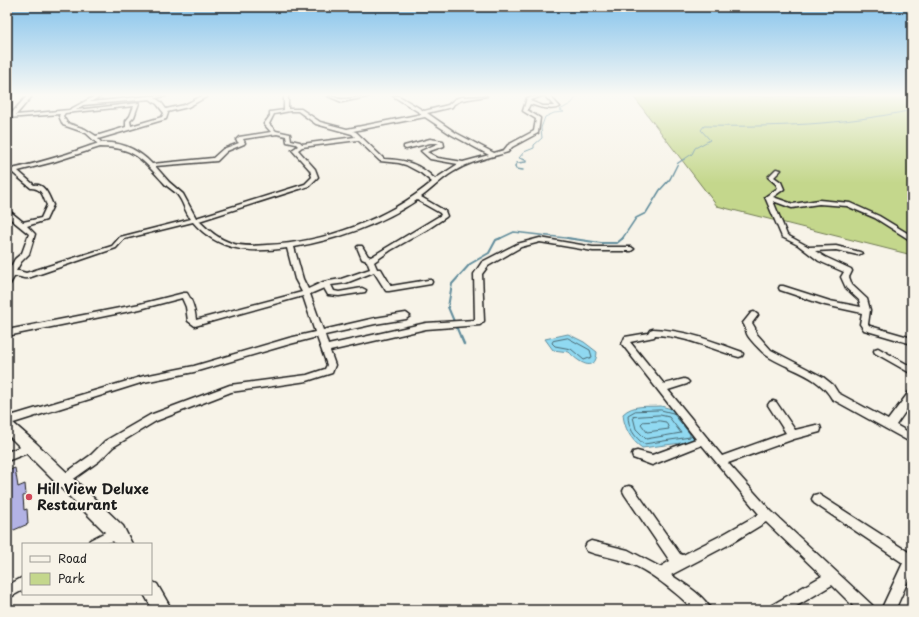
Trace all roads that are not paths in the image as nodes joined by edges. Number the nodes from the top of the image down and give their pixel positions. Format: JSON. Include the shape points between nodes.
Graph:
{"nodes":[{"id":1,"x":67,"y":125,"type":"edge"},
{"id":2,"x":129,"y":125,"type":"edge"},
{"id":3,"x":141,"y":125,"type":"edge"},
{"id":4,"x":267,"y":125,"type":"edge"},
{"id":5,"x":324,"y":125,"type":"edge"},
{"id":6,"x":374,"y":125,"type":"edge"},
{"id":7,"x":440,"y":125,"type":"edge"},
{"id":8,"x":537,"y":125,"type":"edge"},
{"id":9,"x":124,"y":130,"type":"junction"},
{"id":10,"x":346,"y":131,"type":"junction"},
{"id":11,"x":276,"y":133,"type":"junction"},
{"id":12,"x":96,"y":138,"type":"junction"},
{"id":13,"x":359,"y":138,"type":"junction"},
{"id":14,"x":100,"y":145,"type":"junction"},
{"id":15,"x":300,"y":146,"type":"junction"},
{"id":16,"x":406,"y":147,"type":"dead end"},
{"id":17,"x":494,"y":155,"type":"junction"},
{"id":18,"x":462,"y":164,"type":"junction"},
{"id":19,"x":153,"y":165,"type":"junction"},
{"id":20,"x":778,"y":170,"type":"dead end"},
{"id":21,"x":14,"y":171,"type":"junction"},
{"id":22,"x":7,"y":172,"type":"edge"},
{"id":23,"x":435,"y":182,"type":"junction"},
{"id":24,"x":417,"y":197,"type":"junction"},
{"id":25,"x":768,"y":197,"type":"junction"},
{"id":26,"x":7,"y":206,"type":"edge"},
{"id":27,"x":9,"y":214,"type":"edge"},
{"id":28,"x":195,"y":220,"type":"junction"},
{"id":29,"x":21,"y":225,"type":"junction"},
{"id":30,"x":912,"y":239,"type":"edge"},
{"id":31,"x":290,"y":245,"type":"junction"},
{"id":32,"x":360,"y":248,"type":"dead end"},
{"id":33,"x":631,"y":249,"type":"dead end"},
{"id":34,"x":807,"y":249,"type":"junction"},
{"id":35,"x":858,"y":253,"type":"dead end"},
{"id":36,"x":372,"y":260,"type":"junction"},
{"id":37,"x":374,"y":270,"type":"junction"},
{"id":38,"x":8,"y":278,"type":"edge"},
{"id":39,"x":428,"y":282,"type":"dead end"},
{"id":40,"x":326,"y":284,"type":"junction"},
{"id":41,"x":783,"y":288,"type":"dead end"},
{"id":42,"x":362,"y":290,"type":"dead end"},
{"id":43,"x":306,"y":293,"type":"junction"},
{"id":44,"x":866,"y":311,"type":"junction"},
{"id":45,"x":754,"y":315,"type":"dead end"},
{"id":46,"x":406,"y":316,"type":"dead end"},
{"id":47,"x":7,"y":333,"type":"edge"},
{"id":48,"x":319,"y":334,"type":"junction"},
{"id":49,"x":912,"y":341,"type":"edge"},
{"id":50,"x":325,"y":349,"type":"junction"},
{"id":51,"x":878,"y":351,"type":"dead end"},
{"id":52,"x":739,"y":354,"type":"dead end"},
{"id":53,"x":912,"y":371,"type":"edge"},
{"id":54,"x":684,"y":382,"type":"dead end"},
{"id":55,"x":662,"y":388,"type":"junction"},
{"id":56,"x":912,"y":395,"type":"edge"},
{"id":57,"x":773,"y":405,"type":"dead end"},
{"id":58,"x":7,"y":421,"type":"edge"},
{"id":59,"x":7,"y":426,"type":"edge"},
{"id":60,"x":889,"y":426,"type":"junction"},
{"id":61,"x":816,"y":429,"type":"dead end"},
{"id":62,"x":793,"y":435,"type":"junction"},
{"id":63,"x":912,"y":439,"type":"edge"},
{"id":64,"x":704,"y":440,"type":"junction"},
{"id":65,"x":31,"y":447,"type":"junction"},
{"id":66,"x":638,"y":455,"type":"dead end"},
{"id":67,"x":7,"y":457,"type":"edge"},
{"id":68,"x":720,"y":461,"type":"junction"},
{"id":69,"x":64,"y":480,"type":"junction"},
{"id":70,"x":629,"y":491,"type":"dead end"},
{"id":71,"x":818,"y":499,"type":"dead end"},
{"id":72,"x":767,"y":515,"type":"junction"},
{"id":73,"x":121,"y":538,"type":"edge"},
{"id":74,"x":98,"y":543,"type":"edge"},
{"id":75,"x":591,"y":547,"type":"dead end"},
{"id":76,"x":911,"y":560,"type":"edge"},
{"id":77,"x":683,"y":561,"type":"junction"},
{"id":78,"x":660,"y":574,"type":"junction"},
{"id":79,"x":833,"y":577,"type":"junction"},
{"id":80,"x":22,"y":584,"type":"edge"},
{"id":81,"x":152,"y":592,"type":"edge"},
{"id":82,"x":7,"y":593,"type":"edge"},
{"id":83,"x":163,"y":610,"type":"edge"},
{"id":84,"x":704,"y":610,"type":"edge"},
{"id":85,"x":779,"y":610,"type":"edge"},
{"id":86,"x":867,"y":610,"type":"edge"},
{"id":87,"x":888,"y":610,"type":"edge"}],
"edges":[{"from":1,"to":12,"type":"street","via":[[87,131]]},
{"from":2,"to":9,"type":"street","via":[[129,128]]},
{"from":3,"to":9,"type":"street"},
{"from":4,"to":11,"type":"street"},
{"from":5,"to":10,"type":"street"},
{"from":6,"to":10,"type":"street"},
{"from":7,"to":17,"type":"street"},
{"from":8,"to":17,"type":"street","via":[[536,132],[510,146],[506,151]]},
{"from":9,"to":12,"type":"street"},
{"from":10,"to":13,"type":"street","via":[[354,133]]},
{"from":11,"to":15,"type":"street","via":[[288,135],[289,141]]},
{"from":11,"to":19,"type":"street","via":[[241,138],[239,140],[242,143],[229,147],[215,160]]},
{"from":12,"to":14,"type":"street"},
{"from":13,"to":15,"type":"street"},
{"from":13,"to":23,"type":"street","via":[[382,160],[405,163]]},
{"from":14,"to":19,"type":"street","via":[[138,153]]},
{"from":14,"to":21,"type":"street"},
{"from":15,"to":28,"type":"street","via":[[295,150],[313,170],[315,177],[307,184]]},
{"from":16,"to":18,"type":"street","via":[[430,141],[441,142],[442,145],[424,152],[441,161]]},
{"from":17,"to":18,"type":"street"},
{"from":18,"to":23,"type":"street"},
{"from":19,"to":28,"type":"street","via":[[181,195]]},
{"from":20,"to":25,"type":"street","via":[[771,177],[779,183],[781,189]]},
{"from":21,"to":22,"type":"street"},
{"from":21,"to":29,"type":"street","via":[[33,186],[42,189],[50,205],[44,219]]},
{"from":23,"to":24,"type":"street"},
{"from":24,"to":31,"type":"street","via":[[384,218],[317,240]]},
{"from":24,"to":36,"type":"street","via":[[443,212],[444,216]]},
{"from":25,"to":30,"type":"street","via":[[792,206],[819,202],[848,204],[877,217]]},
{"from":25,"to":34,"type":"street","via":[[784,236]]},
{"from":26,"to":27,"type":"street"},
{"from":27,"to":29,"type":"street"},
{"from":28,"to":31,"type":"street","via":[[231,246]]},
{"from":28,"to":38,"type":"street","via":[[122,238],[114,247],[25,276],[18,273]]},
{"from":29,"to":38,"type":"street","via":[[32,234],[25,254]]},
{"from":31,"to":43,"type":"street","via":[[299,280]]},
{"from":32,"to":36,"type":"street","via":[[365,257]]},
{"from":33,"to":50,"type":"street","via":[[593,249],[540,240],[519,245],[485,264],[478,274],[480,321],[477,323],[426,326]]},
{"from":34,"to":35,"type":"street","via":[[836,248]]},
{"from":34,"to":44,"type":"street","via":[[848,271],[845,277],[849,286],[863,298]]},
{"from":36,"to":37,"type":"street","via":[[370,262]]},
{"from":37,"to":39,"type":"street","via":[[378,271],[389,289]]},
{"from":37,"to":40,"type":"street"},
{"from":40,"to":42,"type":"street","via":[[331,293]]},
{"from":40,"to":43,"type":"street"},
{"from":41,"to":44,"type":"street","via":[[828,303]]},
{"from":43,"to":47,"type":"street","via":[[195,323],[192,321],[192,312],[184,295],[100,316]]},
{"from":43,"to":48,"type":"street"},
{"from":44,"to":49,"type":"street","via":[[864,324],[867,328]]},
{"from":45,"to":60,"type":"street","via":[[747,323],[762,347],[825,382],[835,396]]},
{"from":46,"to":48,"type":"street"},
{"from":48,"to":50,"type":"street"},
{"from":48,"to":58,"type":"street","via":[[194,369],[144,379]]},
{"from":50,"to":69,"type":"street","via":[[331,365],[329,371],[307,378],[230,389],[153,418],[109,444],[95,458]]},
{"from":51,"to":53,"type":"street"},
{"from":52,"to":55,"type":"street","via":[[688,335],[672,332],[653,332],[651,335],[628,339],[626,344]]},
{"from":54,"to":55,"type":"street"},
{"from":55,"to":64,"type":"street"},
{"from":56,"to":60,"type":"street"},
{"from":57,"to":62,"type":"street"},
{"from":59,"to":65,"type":"highway"},
{"from":60,"to":63,"type":"street"},
{"from":61,"to":62,"type":"street"},
{"from":62,"to":68,"type":"street"},
{"from":64,"to":66,"type":"street","via":[[652,460]]},
{"from":64,"to":68,"type":"street"},
{"from":65,"to":67,"type":"street"},
{"from":65,"to":69,"type":"highway"},
{"from":68,"to":72,"type":"street"},
{"from":69,"to":73,"type":"highway"},
{"from":70,"to":77,"type":"street","via":[[676,559]]},
{"from":71,"to":76,"type":"street"},
{"from":72,"to":77,"type":"street","via":[[746,529]]},
{"from":72,"to":79,"type":"street"},
{"from":73,"to":74,"type":"street"},
{"from":75,"to":78,"type":"street","via":[[628,556]]},
{"from":76,"to":87,"type":"street"},
{"from":77,"to":78,"type":"street"},
{"from":78,"to":84,"type":"street","via":[[698,602]]},
{"from":79,"to":85,"type":"street"},
{"from":79,"to":86,"type":"street"},
{"from":80,"to":82,"type":"street"},
{"from":81,"to":83,"type":"highway"}]}
